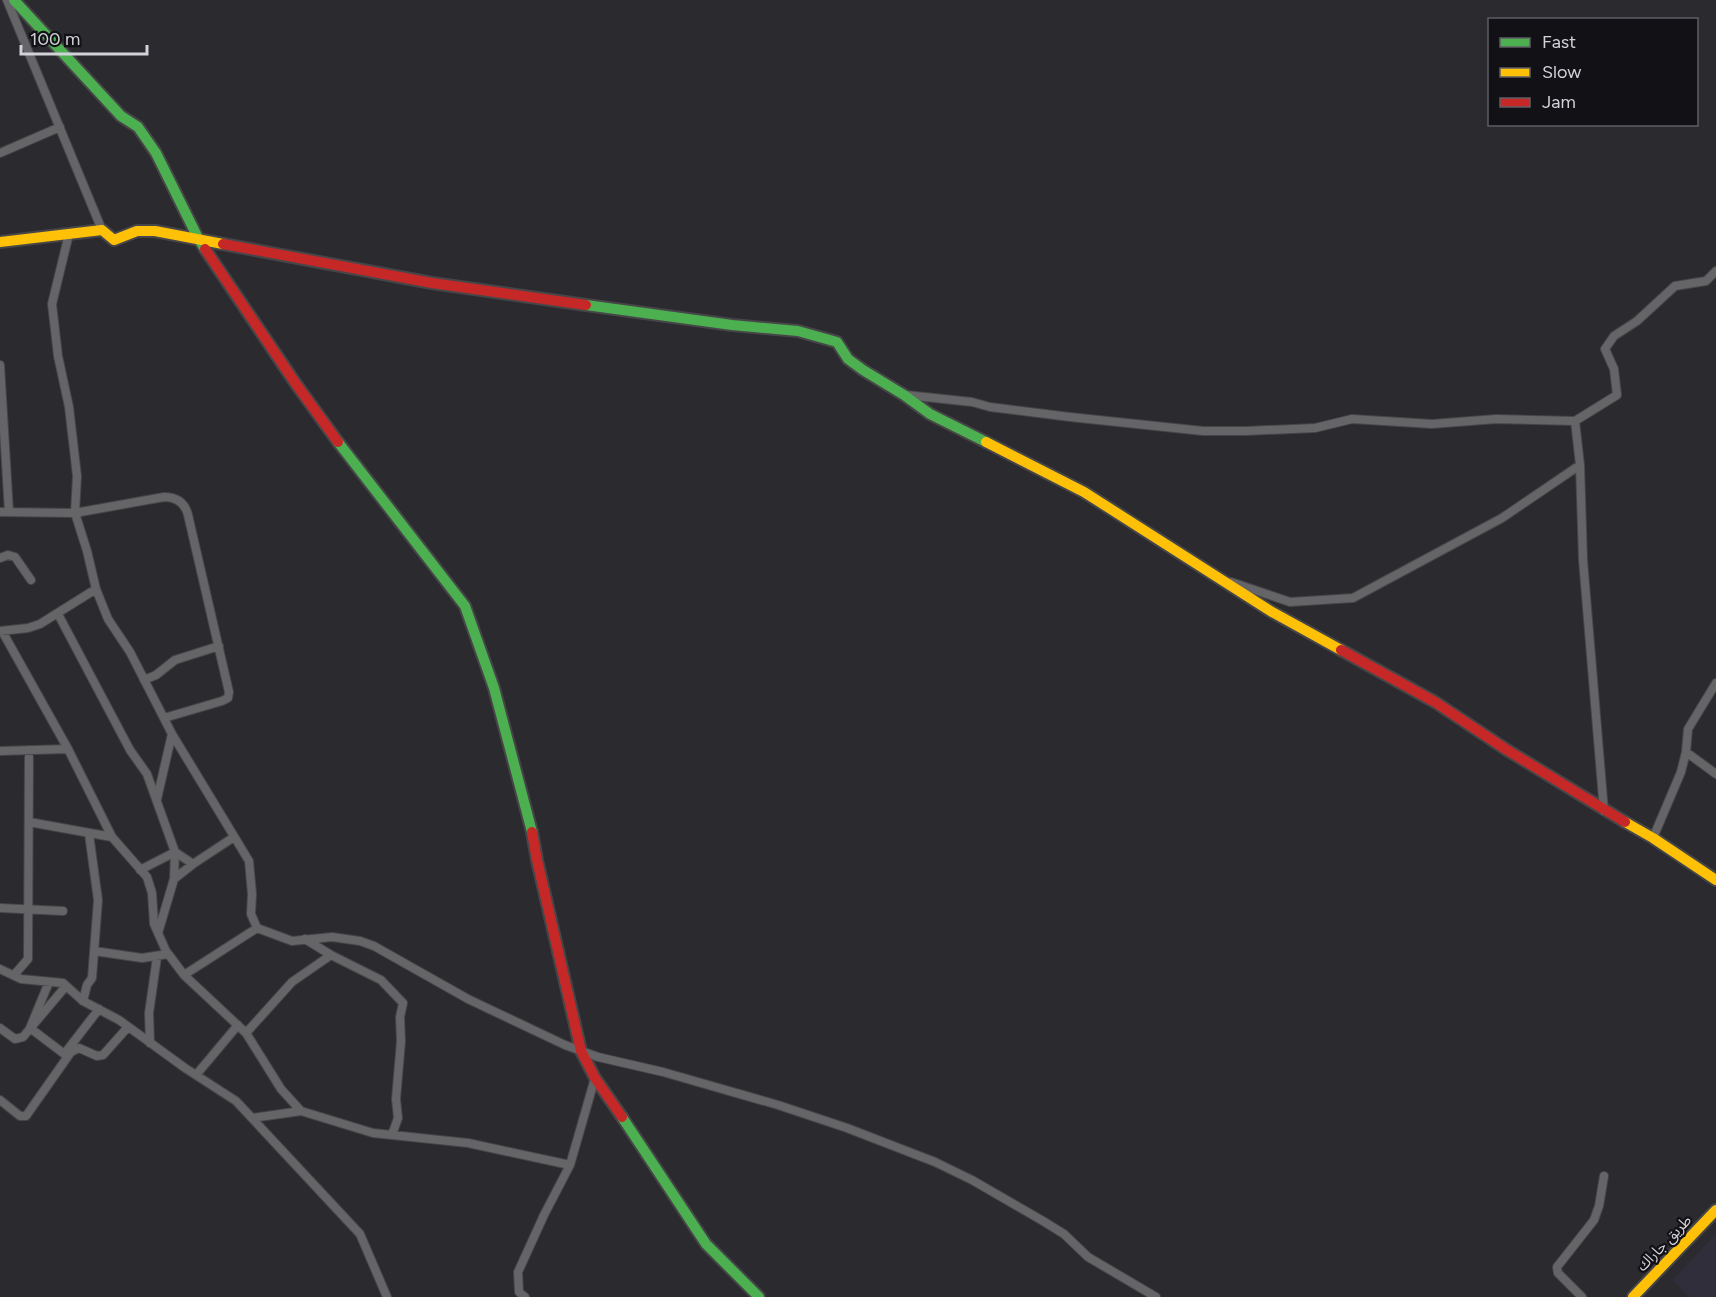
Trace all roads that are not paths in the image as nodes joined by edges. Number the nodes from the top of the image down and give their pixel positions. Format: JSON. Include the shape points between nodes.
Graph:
{"nodes":[{"id":1,"x":7,"y":0,"type":"edge"},
{"id":2,"x":14,"y":0,"type":"edge"},
{"id":3,"x":60,"y":127,"type":"junction"},
{"id":4,"x":0,"y":153,"type":"edge"},
{"id":5,"x":102,"y":230,"type":"junction"},
{"id":6,"x":69,"y":234,"type":"junction"},
{"id":7,"x":198,"y":238,"type":"junction"},
{"id":8,"x":0,"y":242,"type":"edge"},
{"id":9,"x":1716,"y":271,"type":"edge"},
{"id":10,"x":0,"y":365,"type":"edge"},
{"id":11,"x":904,"y":395,"type":"junction"},
{"id":12,"x":1575,"y":421,"type":"junction"},
{"id":13,"x":1580,"y":465,"type":"junction"},
{"id":14,"x":0,"y":512,"type":"edge"},
{"id":15,"x":9,"y":512,"type":"junction"},
{"id":16,"x":75,"y":513,"type":"junction"},
{"id":17,"x":0,"y":558,"type":"edge"},
{"id":18,"x":1220,"y":578,"type":"junction"},
{"id":19,"x":31,"y":580,"type":"dead end"},
{"id":20,"x":96,"y":589,"type":"junction"},
{"id":21,"x":58,"y":614,"type":"junction"},
{"id":22,"x":1,"y":631,"type":"edge"},
{"id":23,"x":219,"y":646,"type":"junction"},
{"id":24,"x":144,"y":680,"type":"junction"},
{"id":25,"x":1716,"y":683,"type":"edge"},
{"id":26,"x":164,"y":718,"type":"junction"},
{"id":27,"x":172,"y":734,"type":"junction"},
{"id":28,"x":68,"y":749,"type":"junction"},
{"id":29,"x":29,"y":750,"type":"junction"},
{"id":30,"x":0,"y":751,"type":"edge"},
{"id":31,"x":1686,"y":752,"type":"junction"},
{"id":32,"x":1716,"y":774,"type":"edge"},
{"id":33,"x":158,"y":799,"type":"junction"},
{"id":34,"x":1604,"y":811,"type":"junction"},
{"id":35,"x":29,"y":822,"type":"junction"},
{"id":36,"x":89,"y":834,"type":"junction"},
{"id":37,"x":112,"y":837,"type":"junction"},
{"id":38,"x":234,"y":837,"type":"junction"},
{"id":39,"x":1653,"y":838,"type":"junction"},
{"id":40,"x":175,"y":852,"type":"junction"},
{"id":41,"x":193,"y":864,"type":"junction"},
{"id":42,"x":140,"y":870,"type":"junction"},
{"id":43,"x":174,"y":879,"type":"junction"},
{"id":44,"x":1716,"y":880,"type":"edge"},
{"id":45,"x":0,"y":908,"type":"edge"},
{"id":46,"x":28,"y":910,"type":"junction"},
{"id":47,"x":63,"y":911,"type":"dead end"},
{"id":48,"x":257,"y":928,"type":"junction"},
{"id":49,"x":158,"y":933,"type":"junction"},
{"id":50,"x":304,"y":939,"type":"junction"},
{"id":51,"x":94,"y":951,"type":"junction"},
{"id":52,"x":168,"y":954,"type":"junction"},
{"id":53,"x":331,"y":955,"type":"junction"},
{"id":54,"x":157,"y":957,"type":"junction"},
{"id":55,"x":0,"y":969,"type":"edge"},
{"id":56,"x":14,"y":975,"type":"junction"},
{"id":57,"x":184,"y":975,"type":"junction"},
{"id":58,"x":49,"y":982,"type":"junction"},
{"id":59,"x":66,"y":986,"type":"junction"},
{"id":60,"x":83,"y":1001,"type":"junction"},
{"id":61,"x":99,"y":1009,"type":"junction"},
{"id":62,"x":238,"y":1025,"type":"junction"},
{"id":63,"x":128,"y":1027,"type":"junction"},
{"id":64,"x":30,"y":1028,"type":"junction"},
{"id":65,"x":3,"y":1030,"type":"edge"},
{"id":66,"x":246,"y":1033,"type":"junction"},
{"id":67,"x":0,"y":1041,"type":"edge"},
{"id":68,"x":150,"y":1043,"type":"junction"},
{"id":69,"x":581,"y":1051,"type":"junction"},
{"id":70,"x":66,"y":1055,"type":"junction"},
{"id":71,"x":196,"y":1075,"type":"junction"},
{"id":72,"x":595,"y":1078,"type":"junction"},
{"id":73,"x":0,"y":1100,"type":"edge"},
{"id":74,"x":301,"y":1112,"type":"junction"},
{"id":75,"x":252,"y":1118,"type":"junction"},
{"id":76,"x":392,"y":1135,"type":"junction"},
{"id":77,"x":570,"y":1165,"type":"junction"},
{"id":78,"x":1604,"y":1176,"type":"dead end"},
{"id":79,"x":1716,"y":1210,"type":"edge"},
{"id":80,"x":387,"y":1297,"type":"edge"},
{"id":81,"x":525,"y":1297,"type":"edge"},
{"id":82,"x":759,"y":1297,"type":"edge"},
{"id":83,"x":1156,"y":1297,"type":"edge"},
{"id":84,"x":1582,"y":1297,"type":"edge"},
{"id":85,"x":1633,"y":1297,"type":"edge"}],
"edges":[{"from":1,"to":3,"type":"street"},
{"from":2,"to":7,"type":"street","via":[[121,116],[138,127],[156,153]]},
{"from":3,"to":4,"type":"street"},
{"from":3,"to":5,"type":"street"},
{"from":5,"to":6,"type":"street"},
{"from":5,"to":7,"type":"street","via":[[114,240],[137,231]]},
{"from":6,"to":8,"type":"street"},
{"from":6,"to":16,"type":"street","via":[[52,304],[77,476]]},
{"from":7,"to":11,"type":"street","via":[[432,283],[798,331],[837,342],[848,359]]},
{"from":7,"to":69,"type":"street","via":[[296,384],[465,606],[494,688],[530,818]]},
{"from":9,"to":12,"type":"street","via":[[1706,281],[1675,286],[1614,336],[1605,350],[1614,369],[1617,395]]},
{"from":10,"to":15,"type":"street"},
{"from":11,"to":12,"type":"street","via":[[1203,431],[1315,428],[1352,419],[1432,424],[1496,419]]},
{"from":11,"to":18,"type":"street","via":[[930,414],[1084,492]]},
{"from":12,"to":13,"type":"street"},
{"from":13,"to":18,"type":"street","via":[[1502,518],[1353,598],[1290,603]]},
{"from":13,"to":34,"type":"street","via":[[1582,560]]},
{"from":14,"to":15,"type":"street"},
{"from":15,"to":16,"type":"street"},
{"from":16,"to":20,"type":"street"},
{"from":16,"to":23,"type":"street","via":[[164,497],[183,503]]},
{"from":17,"to":19,"type":"street","via":[[15,557]]},
{"from":18,"to":34,"type":"street","via":[[1272,612],[1435,702]]},
{"from":20,"to":21,"type":"street"},
{"from":20,"to":24,"type":"street","via":[[108,619]]},
{"from":21,"to":22,"type":"street","via":[[28,628]]},
{"from":21,"to":33,"type":"street"},
{"from":22,"to":28,"type":"street"},
{"from":23,"to":24,"type":"street","via":[[175,660]]},
{"from":23,"to":26,"type":"street","via":[[228,698]]},
{"from":24,"to":26,"type":"street"},
{"from":25,"to":31,"type":"street","via":[[1688,729]]},
{"from":26,"to":27,"type":"street"},
{"from":27,"to":33,"type":"street"},
{"from":27,"to":38,"type":"street"},
{"from":28,"to":29,"type":"street"},
{"from":28,"to":37,"type":"street"},
{"from":29,"to":30,"type":"street"},
{"from":29,"to":35,"type":"street"},
{"from":31,"to":32,"type":"street"},
{"from":31,"to":39,"type":"street","via":[[1682,771]]},
{"from":33,"to":40,"type":"street"},
{"from":34,"to":39,"type":"street"},
{"from":35,"to":36,"type":"street"},
{"from":35,"to":46,"type":"street"},
{"from":36,"to":37,"type":"street"},
{"from":36,"to":51,"type":"street","via":[[98,900]]},
{"from":37,"to":42,"type":"street"},
{"from":38,"to":41,"type":"street"},
{"from":38,"to":48,"type":"street","via":[[249,861],[251,914]]},
{"from":39,"to":44,"type":"street"},
{"from":40,"to":41,"type":"street"},
{"from":40,"to":42,"type":"street"},
{"from":40,"to":43,"type":"street"},
{"from":41,"to":43,"type":"street"},
{"from":42,"to":49,"type":"street","via":[[152,893]]},
{"from":43,"to":49,"type":"street"},
{"from":45,"to":46,"type":"street"},
{"from":46,"to":47,"type":"street"},
{"from":46,"to":56,"type":"street","via":[[28,959]]},
{"from":48,"to":50,"type":"street","via":[[292,941]]},
{"from":48,"to":57,"type":"street"},
{"from":49,"to":52,"type":"street"},
{"from":50,"to":53,"type":"street"},
{"from":50,"to":69,"type":"street","via":[[347,938],[374,946],[468,999]]},
{"from":51,"to":54,"type":"street"},
{"from":51,"to":60,"type":"street","via":[[92,978]]},
{"from":52,"to":54,"type":"street"},
{"from":52,"to":57,"type":"street"},
{"from":53,"to":66,"type":"street","via":[[292,982]]},
{"from":53,"to":76,"type":"street","via":[[381,980],[403,1003],[398,1118]]},
{"from":54,"to":68,"type":"street","via":[[149,1012]]},
{"from":55,"to":56,"type":"street"},
{"from":56,"to":58,"type":"street"},
{"from":57,"to":62,"type":"street"},
{"from":58,"to":59,"type":"street"},
{"from":58,"to":64,"type":"street"},
{"from":59,"to":60,"type":"street"},
{"from":59,"to":64,"type":"street"},
{"from":60,"to":61,"type":"street"},
{"from":61,"to":63,"type":"street"},
{"from":61,"to":70,"type":"street"},
{"from":62,"to":66,"type":"street"},
{"from":62,"to":71,"type":"street"},
{"from":63,"to":68,"type":"street"},
{"from":63,"to":70,"type":"street","via":[[103,1054],[97,1056],[76,1048]]},
{"from":64,"to":65,"type":"street","via":[[17,1039]]},
{"from":64,"to":70,"type":"street"},
{"from":65,"to":67,"type":"street"},
{"from":66,"to":74,"type":"street","via":[[281,1089]]},
{"from":68,"to":71,"type":"street"},
{"from":69,"to":72,"type":"street"},
{"from":69,"to":83,"type":"street","via":[[786,1107],[935,1162],[1043,1221],[1088,1257]]},
{"from":70,"to":73,"type":"street","via":[[26,1116],[17,1115]]},
{"from":71,"to":75,"type":"street","via":[[236,1101]]},
{"from":72,"to":77,"type":"street"},
{"from":72,"to":82,"type":"street","via":[[705,1244]]},
{"from":74,"to":75,"type":"street"},
{"from":74,"to":76,"type":"street","via":[[373,1134]]},
{"from":75,"to":80,"type":"street","via":[[360,1234]]},
{"from":76,"to":77,"type":"street","via":[[468,1143]]},
{"from":77,"to":81,"type":"street","via":[[518,1272],[519,1292]]},
{"from":78,"to":84,"type":"street","via":[[1594,1221],[1557,1267],[1560,1276]]},
{"from":79,"to":85,"type":"street","name":"طريق جاراك"}]}
